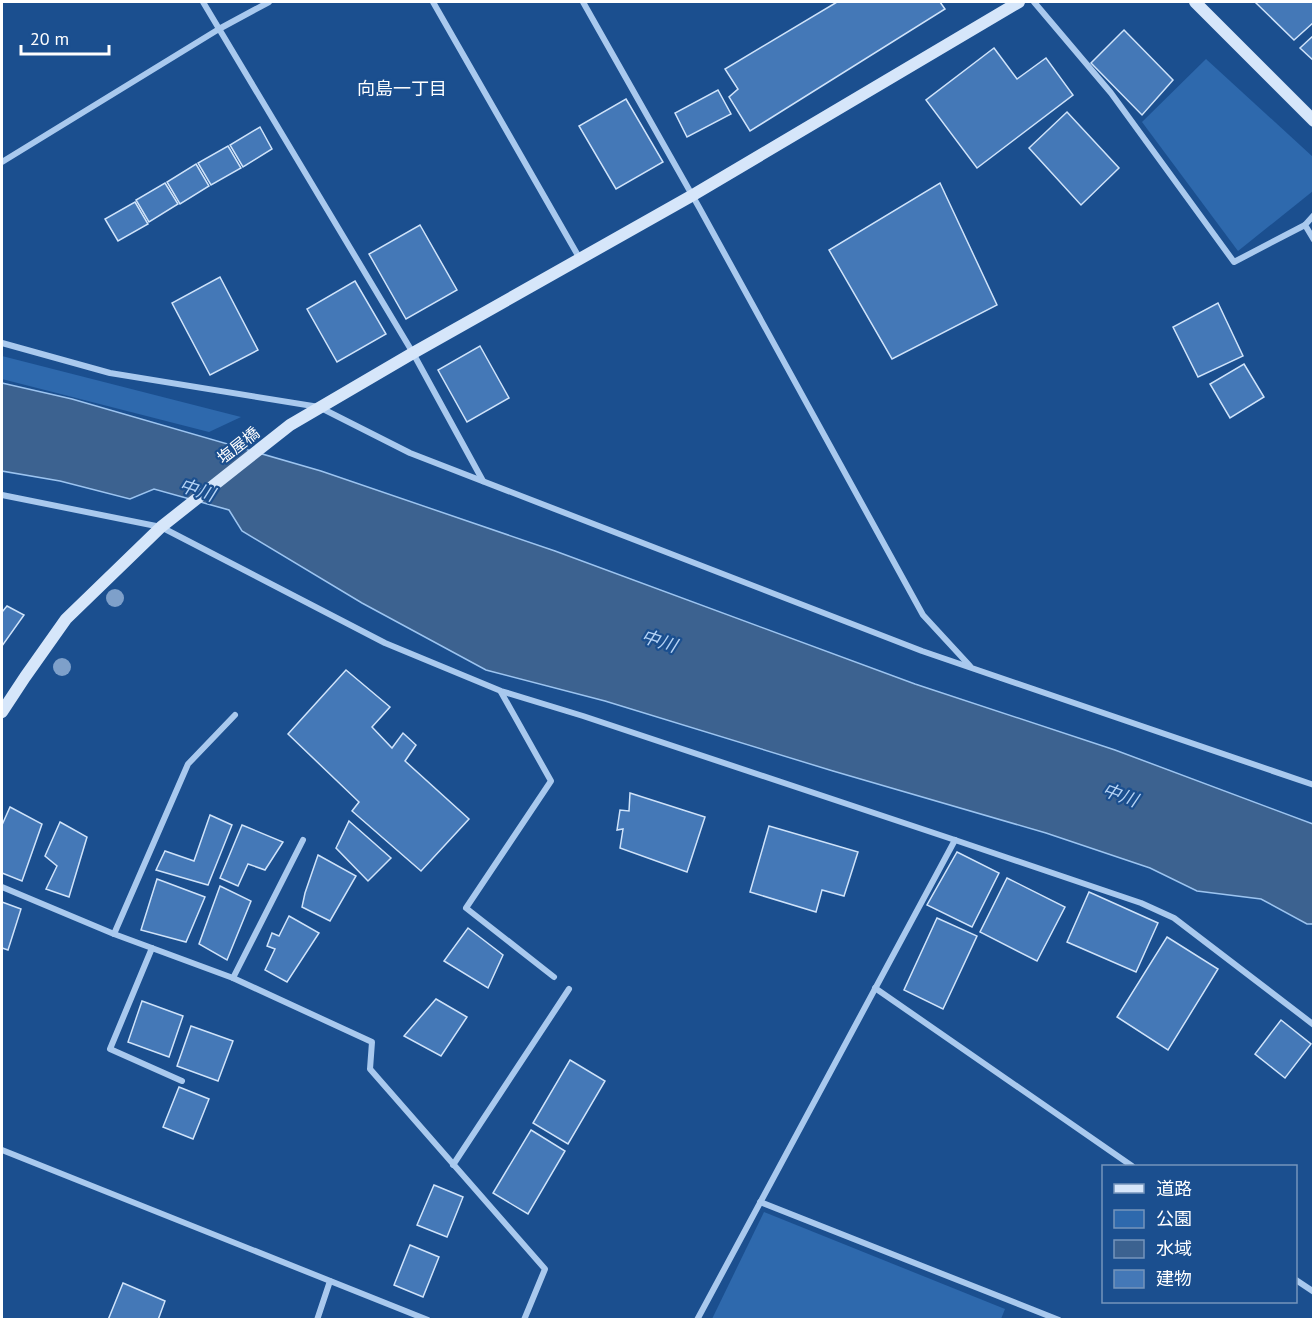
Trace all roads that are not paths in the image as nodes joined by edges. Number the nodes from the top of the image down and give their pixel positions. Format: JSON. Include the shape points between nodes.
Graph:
{"nodes":[{"id":1,"x":203,"y":2,"type":"edge"},
{"id":2,"x":268,"y":2,"type":"edge"},
{"id":3,"x":433,"y":2,"type":"edge"},
{"id":4,"x":583,"y":2,"type":"edge"},
{"id":5,"x":1019,"y":2,"type":"edge"},
{"id":6,"x":1034,"y":2,"type":"edge"},
{"id":7,"x":1195,"y":2,"type":"edge"},
{"id":8,"x":219,"y":29,"type":"junction"},
{"id":9,"x":1314,"y":121,"type":"edge"},
{"id":10,"x":2,"y":162,"type":"edge"},
{"id":11,"x":693,"y":195,"type":"junction"},
{"id":12,"x":1314,"y":215,"type":"edge"},
{"id":13,"x":1305,"y":225,"type":"junction"},
{"id":14,"x":1314,"y":240,"type":"edge"},
{"id":15,"x":580,"y":259,"type":"junction"},
{"id":16,"x":2,"y":337,"type":"edge"},
{"id":17,"x":3,"y":344,"type":"edge"},
{"id":18,"x":413,"y":353,"type":"junction"},
{"id":19,"x":319,"y":407,"type":"junction"},
{"id":20,"x":483,"y":481,"type":"junction"},
{"id":21,"x":2,"y":495,"type":"edge"},
{"id":22,"x":161,"y":527,"type":"junction"},
{"id":23,"x":971,"y":667,"type":"junction"},
{"id":24,"x":501,"y":692,"type":"junction"},
{"id":25,"x":2,"y":712,"type":"edge"},
{"id":26,"x":235,"y":715,"type":"dead end"},
{"id":27,"x":1314,"y":785,"type":"edge"},
{"id":28,"x":303,"y":840,"type":"dead end"},
{"id":29,"x":955,"y":840,"type":"junction"},
{"id":30,"x":2,"y":887,"type":"edge"},
{"id":31,"x":114,"y":934,"type":"junction"},
{"id":32,"x":152,"y":948,"type":"junction"},
{"id":33,"x":554,"y":977,"type":"dead end"},
{"id":34,"x":232,"y":978,"type":"junction"},
{"id":35,"x":875,"y":988,"type":"junction"},
{"id":36,"x":569,"y":989,"type":"dead end"},
{"id":37,"x":1314,"y":1025,"type":"edge"},
{"id":38,"x":182,"y":1081,"type":"dead end"},
{"id":39,"x":2,"y":1150,"type":"edge"},
{"id":40,"x":453,"y":1165,"type":"junction"},
{"id":41,"x":1129,"y":1165,"type":"edge"},
{"id":42,"x":760,"y":1202,"type":"junction"},
{"id":43,"x":330,"y":1281,"type":"junction"},
{"id":44,"x":1297,"y":1281,"type":"edge"},
{"id":45,"x":1314,"y":1293,"type":"edge"},
{"id":46,"x":317,"y":1320,"type":"edge"},
{"id":47,"x":428,"y":1320,"type":"edge"},
{"id":48,"x":524,"y":1320,"type":"edge"},
{"id":49,"x":697,"y":1320,"type":"edge"},
{"id":50,"x":1059,"y":1320,"type":"edge"}],
"edges":[{"from":1,"to":8,"type":"street"},
{"from":2,"to":8,"type":"street"},
{"from":3,"to":15,"type":"street"},
{"from":4,"to":11,"type":"street"},
{"from":5,"to":11,"type":"street","name":"塩屋橋"},
{"from":6,"to":13,"type":"street","via":[[1111,93],[1234,262]]},
{"from":7,"to":9,"type":"street"},
{"from":8,"to":10,"type":"street"},
{"from":8,"to":18,"type":"street"},
{"from":11,"to":15,"type":"street","name":"塩屋橋"},
{"from":11,"to":23,"type":"street","via":[[923,615]]},
{"from":12,"to":13,"type":"street"},
{"from":13,"to":14,"type":"street"},
{"from":15,"to":18,"type":"street","name":"塩屋橋"},
{"from":16,"to":17,"type":"street"},
{"from":17,"to":19,"type":"street","via":[[110,374]]},
{"from":18,"to":19,"type":"street","name":"塩屋橋"},
{"from":18,"to":20,"type":"street"},
{"from":19,"to":20,"type":"street","via":[[410,453]]},
{"from":19,"to":22,"type":"street","name":"塩屋橋","via":[[290,425]]},
{"from":20,"to":23,"type":"street"},
{"from":21,"to":22,"type":"street"},
{"from":22,"to":24,"type":"street","via":[[385,643]]},
{"from":22,"to":25,"type":"street","name":"塩屋橋","via":[[66,619]]},
{"from":23,"to":27,"type":"street"},
{"from":24,"to":29,"type":"street"},
{"from":24,"to":33,"type":"street","via":[[551,781],[466,908]]},
{"from":26,"to":31,"type":"street","via":[[188,764]]},
{"from":28,"to":34,"type":"street"},
{"from":29,"to":35,"type":"street"},
{"from":29,"to":37,"type":"street","via":[[1141,903],[1174,918]]},
{"from":30,"to":31,"type":"street"},
{"from":31,"to":32,"type":"street"},
{"from":32,"to":34,"type":"street"},
{"from":32,"to":38,"type":"street","via":[[110,1049]]},
{"from":34,"to":40,"type":"street","via":[[372,1042],[370,1069]]},
{"from":35,"to":41,"type":"street"},
{"from":35,"to":42,"type":"street"},
{"from":36,"to":40,"type":"street"},
{"from":39,"to":43,"type":"street"},
{"from":40,"to":48,"type":"street","via":[[545,1269]]},
{"from":42,"to":49,"type":"street"},
{"from":42,"to":50,"type":"street"},
{"from":43,"to":46,"type":"street"},
{"from":43,"to":47,"type":"street"},
{"from":44,"to":45,"type":"street"}]}
